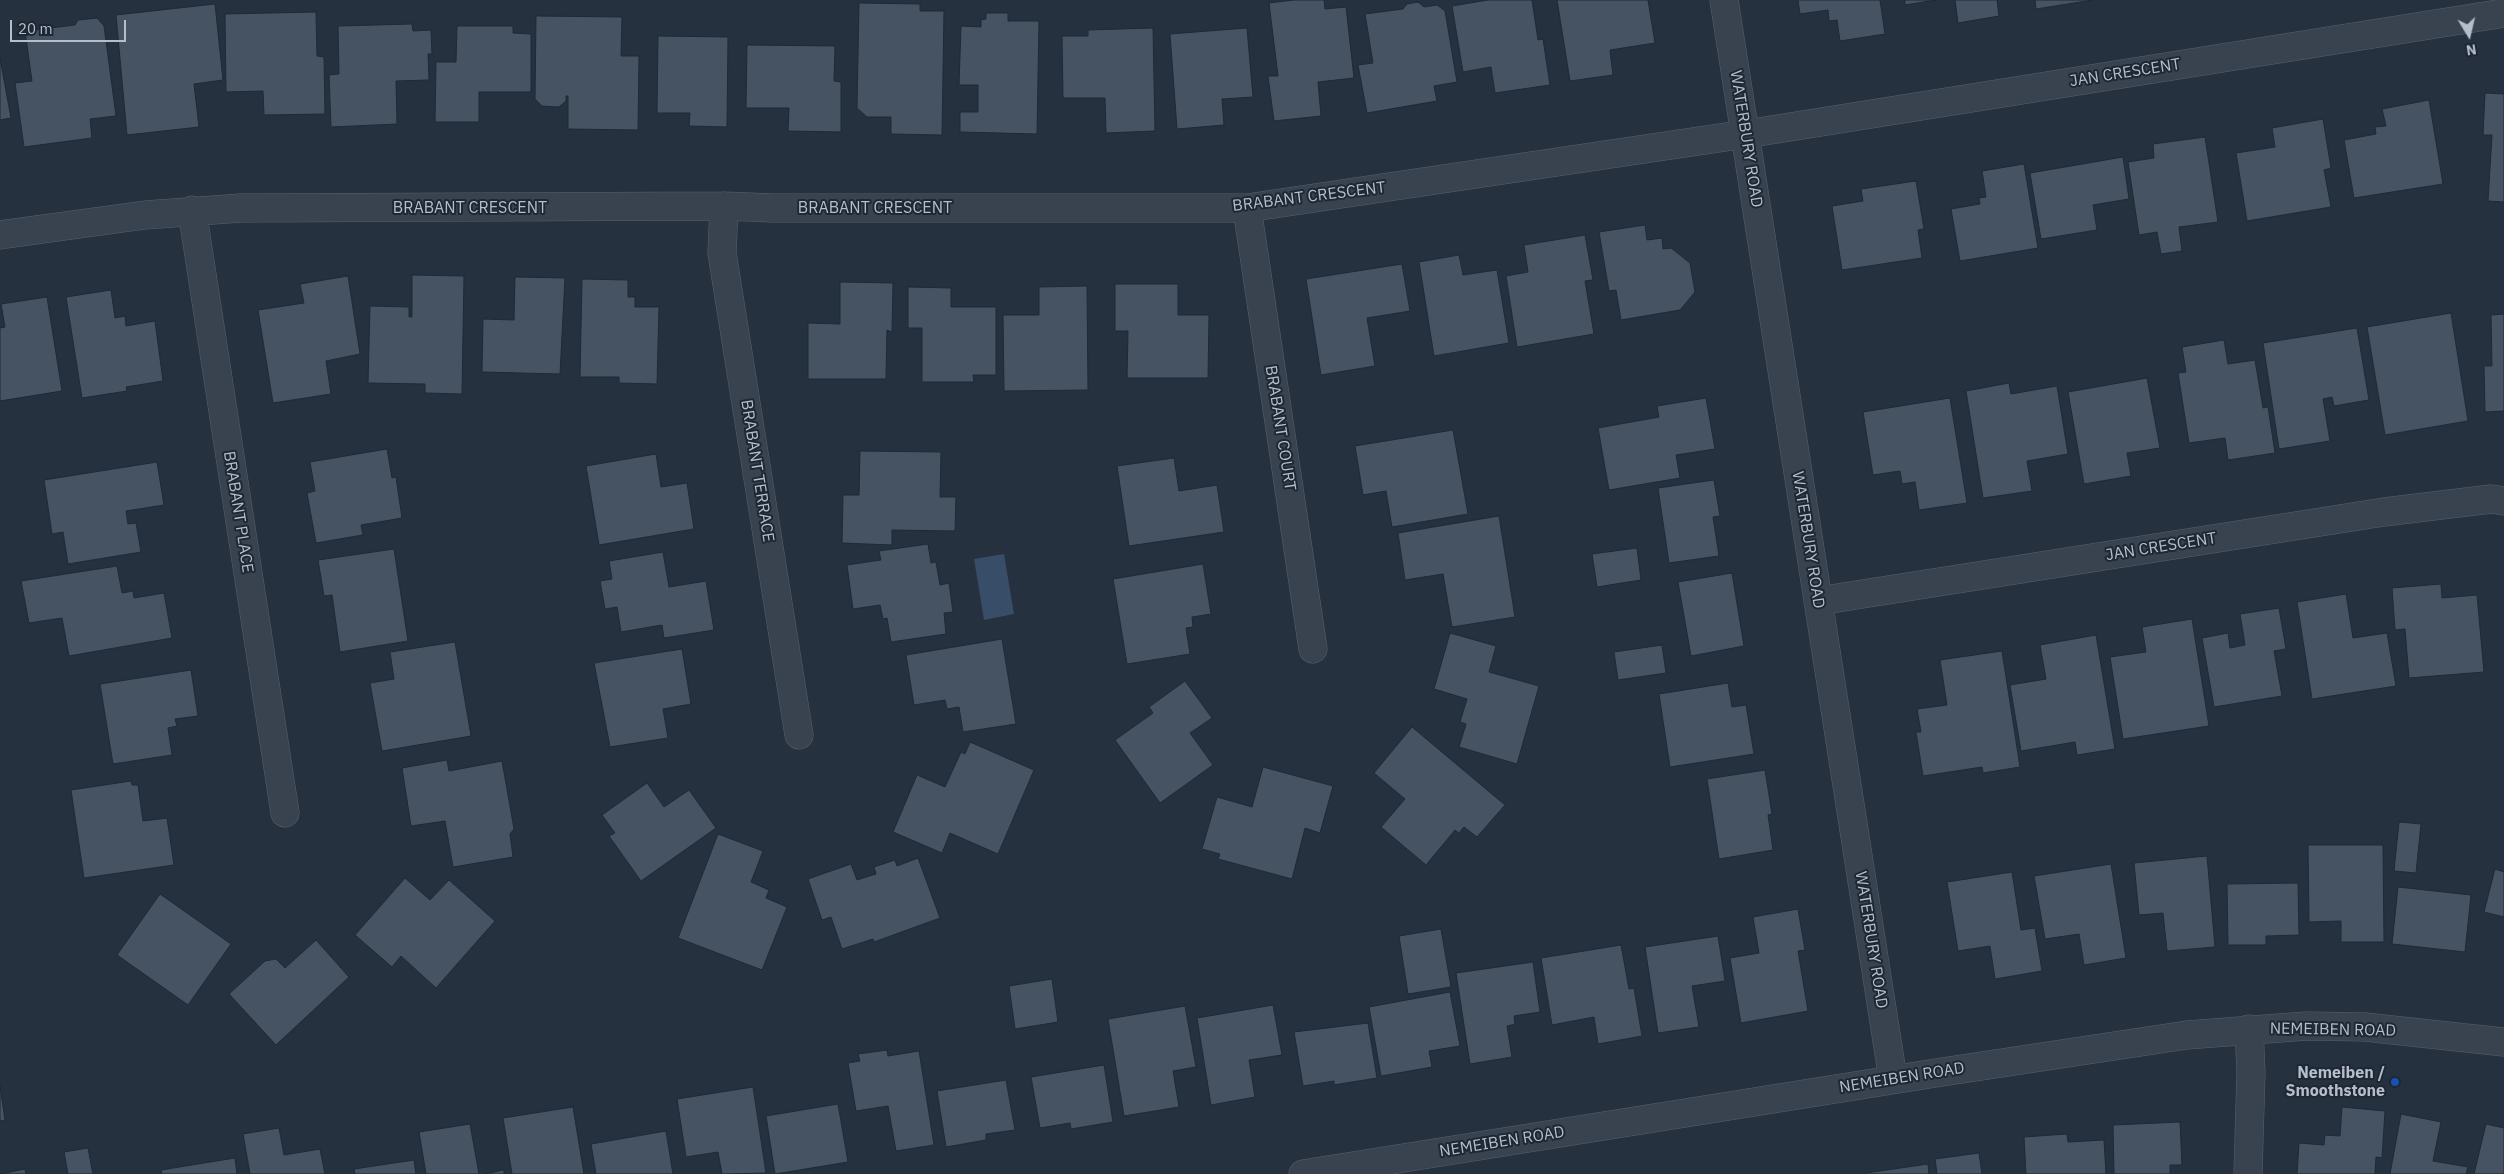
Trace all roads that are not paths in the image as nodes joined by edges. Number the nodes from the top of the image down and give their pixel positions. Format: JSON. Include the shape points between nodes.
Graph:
{"nodes":[{"id":1,"x":1724,"y":0,"type":"edge"},
{"id":2,"x":2504,"y":13,"type":"edge"},
{"id":3,"x":1746,"y":134,"type":"junction"},
{"id":4,"x":724,"y":206,"type":"junction"},
{"id":5,"x":1247,"y":208,"type":"junction"},
{"id":6,"x":192,"y":210,"type":"junction"},
{"id":7,"x":0,"y":235,"type":"edge"},
{"id":8,"x":2504,"y":501,"type":"edge"},
{"id":9,"x":1818,"y":601,"type":"junction"},
{"id":10,"x":1313,"y":649,"type":"dead end"},
{"id":11,"x":799,"y":735,"type":"dead end"},
{"id":12,"x":285,"y":813,"type":"dead end"},
{"id":13,"x":2248,"y":1029,"type":"junction"},
{"id":14,"x":2504,"y":1042,"type":"edge"},
{"id":15,"x":1893,"y":1079,"type":"junction"},
{"id":16,"x":1303,"y":1174,"type":"edge"},
{"id":17,"x":2248,"y":1174,"type":"edge"}],
"edges":[{"from":1,"to":3,"type":"street","name":"WATERBURY ROAD"},
{"from":2,"to":3,"type":"street","name":"JAN CRESCENT"},
{"from":3,"to":5,"type":"street","name":"BRABANT CRESCENT"},
{"from":3,"to":9,"type":"street","name":"WATERBURY ROAD"},
{"from":4,"to":5,"type":"street","name":"BRABANT CRESCENT"},
{"from":4,"to":6,"type":"street","name":"BRABANT CRESCENT"},
{"from":4,"to":11,"type":"street","name":"BRABANT TERRACE","via":[[722,253]]},
{"from":5,"to":10,"type":"street","name":"BRABANT COURT"},
{"from":6,"to":7,"type":"street","name":"BRABANT CRESCENT"},
{"from":6,"to":12,"type":"street","name":"BRABANT PLACE"},
{"from":8,"to":9,"type":"street","name":"JAN CRESCENT","via":[[2491,499],[2384,512]]},
{"from":9,"to":15,"type":"street","name":"WATERBURY ROAD"},
{"from":13,"to":14,"type":"street","name":"NEMEIBEN ROAD","via":[[2364,1027]]},
{"from":13,"to":15,"type":"street","name":"NEMEIBEN ROAD","via":[[2186,1035]]},
{"from":13,"to":17,"type":"street","via":[[2251,1072]]},
{"from":15,"to":16,"type":"street","name":"NEMEIBEN ROAD"}]}
